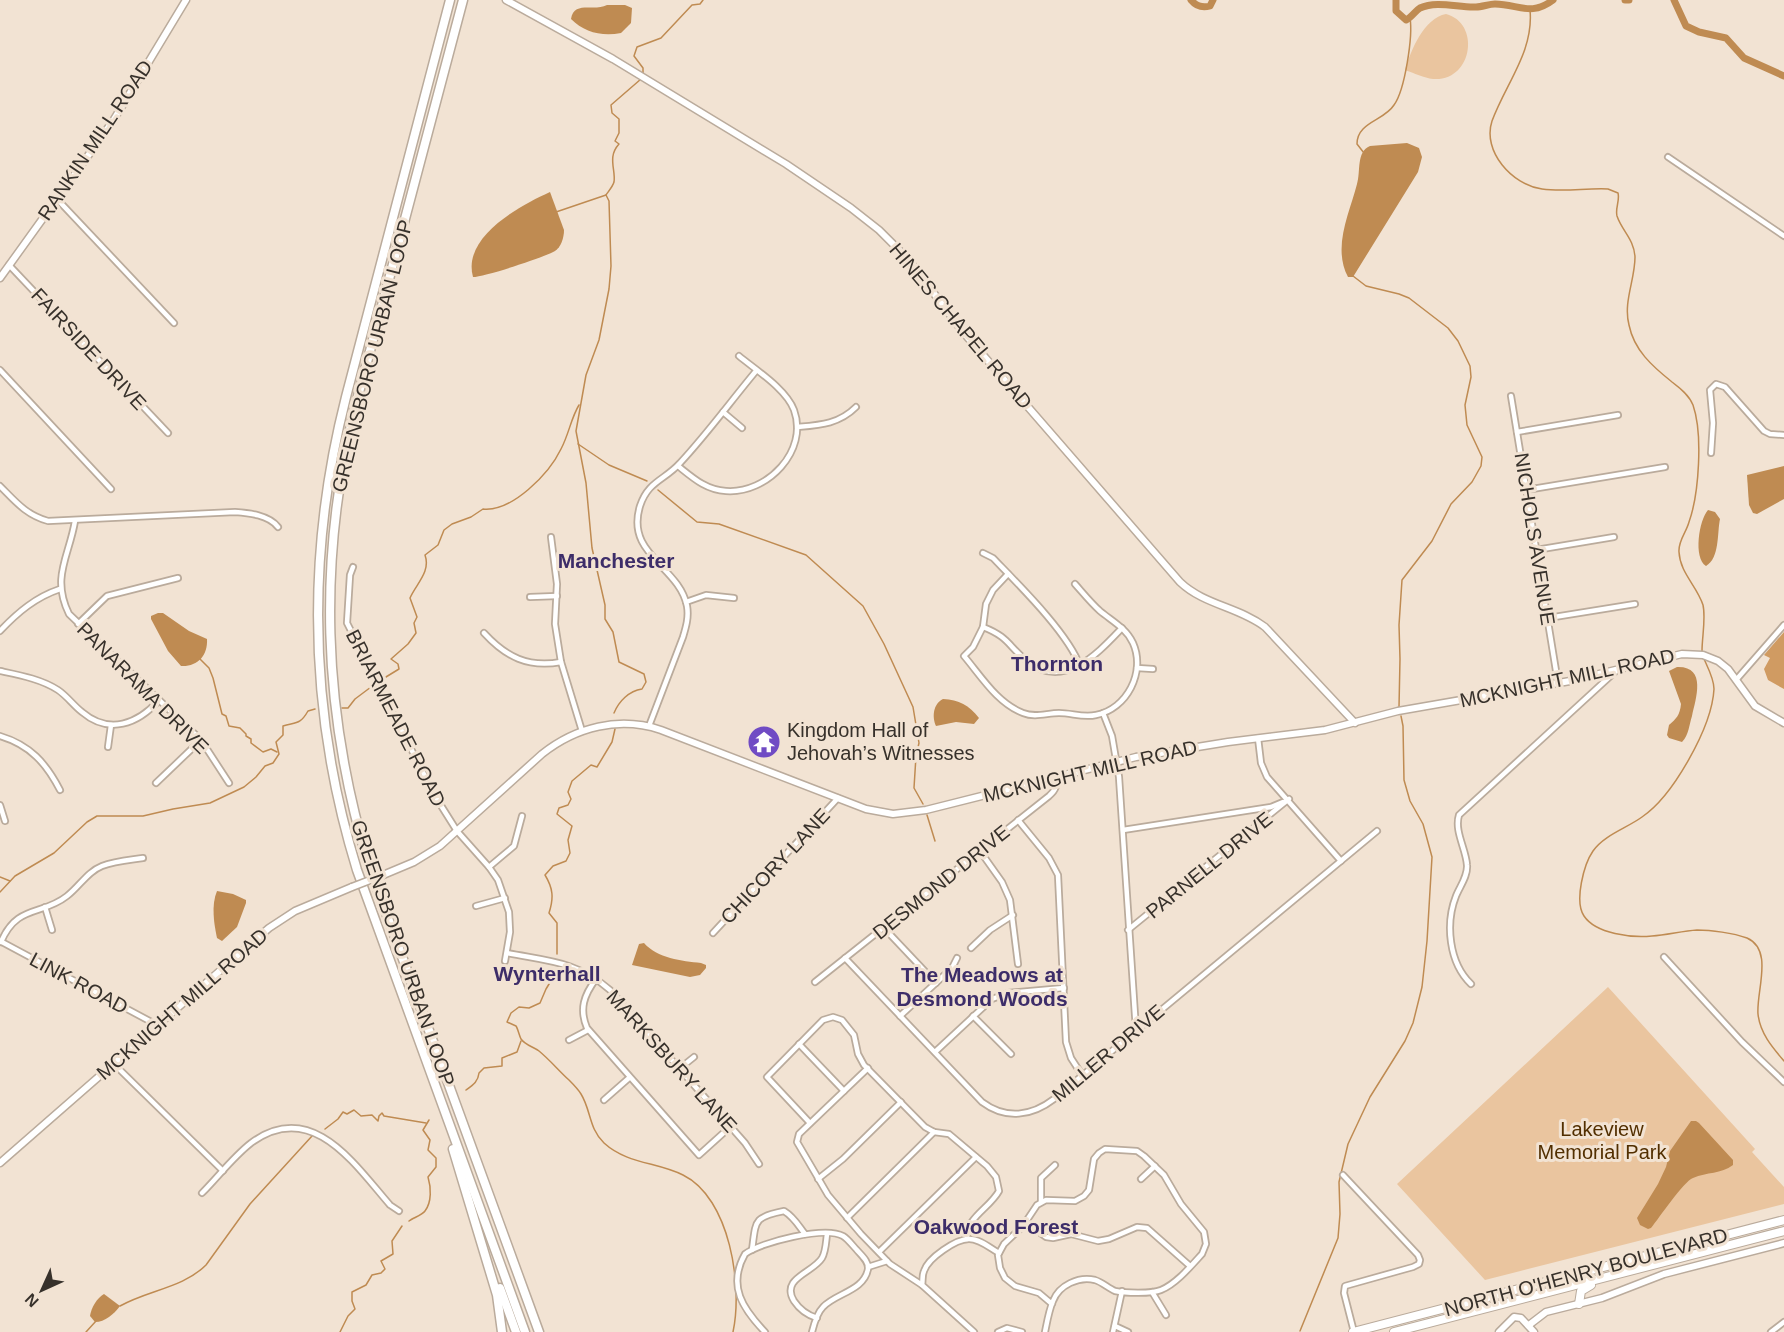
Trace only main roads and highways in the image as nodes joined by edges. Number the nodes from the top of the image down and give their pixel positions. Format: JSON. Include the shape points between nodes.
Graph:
{"nodes":[{"id":1,"x":450,"y":0,"type":"edge"},
{"id":2,"x":463,"y":0,"type":"edge"},
{"id":3,"x":431,"y":1073,"type":"junction"},
{"id":4,"x":1784,"y":1220,"type":"edge"},
{"id":5,"x":476,"y":1223,"type":"junction"},
{"id":6,"x":1784,"y":1231,"type":"edge"},
{"id":7,"x":1638,"y":1269,"type":"junction"},
{"id":8,"x":1516,"y":1300,"type":"junction"},
{"id":9,"x":539,"y":1331,"type":"edge"},
{"id":10,"x":502,"y":1332,"type":"edge"},
{"id":11,"x":516,"y":1332,"type":"edge"},
{"id":12,"x":525,"y":1332,"type":"edge"},
{"id":13,"x":1353,"y":1332,"type":"edge"},
{"id":14,"x":1394,"y":1332,"type":"edge"}],
"edges":[{"from":1,"to":3,"type":"highway","name":"GREENSBORO URBAN LOOP","via":[[340,417],[325,499],[317,592],[320,686],[338,800],[361,880]]},
{"from":2,"to":9,"type":"highway","name":"GREENSBORO URBAN LOOP","via":[[344,460],[331,562],[330,654],[344,767],[369,866]]},
{"from":3,"to":5,"type":"highway"},
{"from":3,"to":12,"type":"highway","name":"GREENSBORO URBAN LOOP"},
{"from":4,"to":13,"type":"highway","name":"NORTH O'HENRY BOULEVARD"},
{"from":5,"to":10,"type":"highway","via":[[497,1295]]},
{"from":5,"to":11,"type":"highway"},
{"from":6,"to":7,"type":"highway","name":"NORTH O'HENRY BOULEVARD"},
{"from":7,"to":8,"type":"highway","name":"NORTH O'HENRY BOULEVARD"},
{"from":7,"to":8,"type":"highway","via":[[1582,1289],[1579,1304],[1574,1293],[1568,1291]]},
{"from":8,"to":14,"type":"highway","name":"NORTH O'HENRY BOULEVARD"}]}
